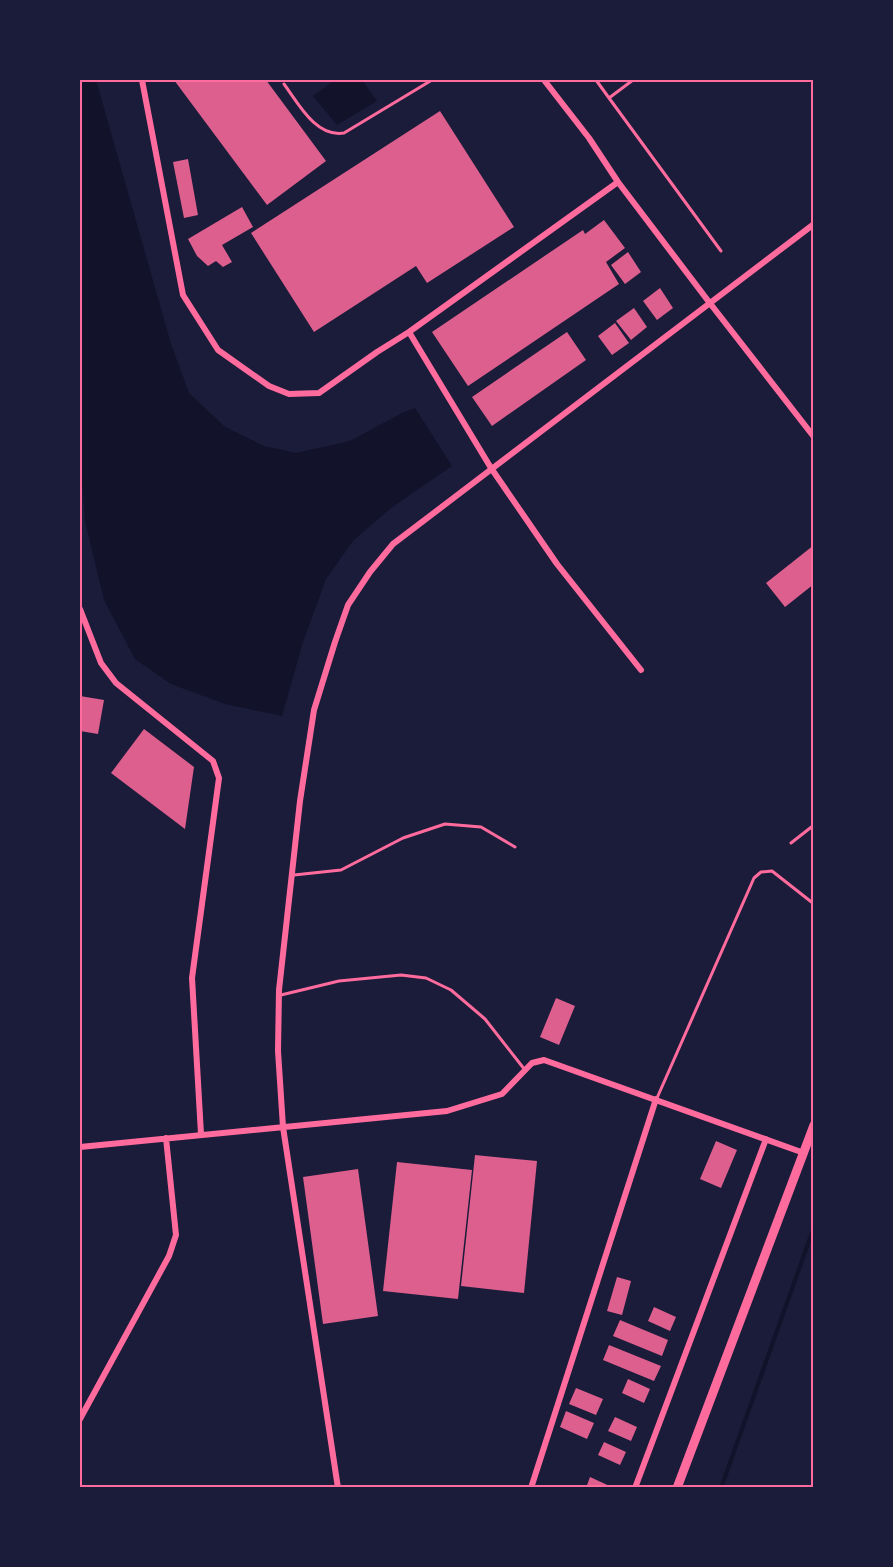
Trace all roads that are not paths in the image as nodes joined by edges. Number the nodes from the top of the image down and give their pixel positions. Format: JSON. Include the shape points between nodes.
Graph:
{"nodes":[{"id":1,"x":142,"y":80,"type":"edge"},
{"id":2,"x":432,"y":80,"type":"edge"},
{"id":3,"x":544,"y":80,"type":"edge"},
{"id":4,"x":596,"y":80,"type":"edge"},
{"id":5,"x":633,"y":80,"type":"edge"},
{"id":6,"x":284,"y":84,"type":"dead end"},
{"id":7,"x":609,"y":98,"type":"junction"},
{"id":8,"x":618,"y":182,"type":"junction"},
{"id":9,"x":813,"y":224,"type":"edge"},
{"id":10,"x":721,"y":251,"type":"dead end"},
{"id":11,"x":709,"y":303,"type":"junction"},
{"id":12,"x":409,"y":332,"type":"junction"},
{"id":13,"x":813,"y":437,"type":"edge"},
{"id":14,"x":491,"y":468,"type":"junction"},
{"id":15,"x":80,"y":609,"type":"edge"},
{"id":16,"x":641,"y":670,"type":"dead end"},
{"id":17,"x":813,"y":825,"type":"edge"},
{"id":18,"x":791,"y":843,"type":"dead end"},
{"id":19,"x":515,"y":847,"type":"dead end"},
{"id":20,"x":292,"y":875,"type":"junction"},
{"id":21,"x":813,"y":904,"type":"edge"},
{"id":22,"x":279,"y":995,"type":"junction"},
{"id":23,"x":525,"y":1070,"type":"junction"},
{"id":24,"x":656,"y":1099,"type":"junction"},
{"id":25,"x":813,"y":1125,"type":"edge"},
{"id":26,"x":283,"y":1127,"type":"junction"},
{"id":27,"x":201,"y":1134,"type":"junction"},
{"id":28,"x":166,"y":1138,"type":"junction"},
{"id":29,"x":766,"y":1139,"type":"junction"},
{"id":30,"x":80,"y":1147,"type":"edge"},
{"id":31,"x":804,"y":1153,"type":"junction"},
{"id":32,"x":80,"y":1419,"type":"edge"},
{"id":33,"x":338,"y":1488,"type":"edge"},
{"id":34,"x":531,"y":1488,"type":"edge"},
{"id":35,"x":635,"y":1488,"type":"edge"},
{"id":36,"x":676,"y":1488,"type":"edge"}],
"edges":[{"from":1,"to":12,"type":"street","via":[[183,295],[218,350],[269,386],[290,394],[319,393]]},
{"from":2,"to":6,"type":"lane","via":[[337,134],[313,122]]},
{"from":3,"to":8,"type":"street"},
{"from":4,"to":7,"type":"lane"},
{"from":5,"to":7,"type":"lane"},
{"from":7,"to":10,"type":"lane"},
{"from":8,"to":11,"type":"street"},
{"from":8,"to":12,"type":"street"},
{"from":9,"to":11,"type":"street"},
{"from":11,"to":13,"type":"street"},
{"from":11,"to":14,"type":"street"},
{"from":12,"to":14,"type":"street"},
{"from":14,"to":16,"type":"street","via":[[557,564]]},
{"from":14,"to":20,"type":"street","via":[[393,544],[348,605],[314,710]]},
{"from":15,"to":27,"type":"street","via":[[101,663],[116,683],[213,762],[219,778],[192,978]]},
{"from":17,"to":18,"type":"lane"},
{"from":19,"to":20,"type":"lane","via":[[481,827],[445,824],[403,838],[341,870]]},
{"from":20,"to":22,"type":"street"},
{"from":21,"to":24,"type":"lane","via":[[772,871],[761,872],[754,878]]},
{"from":22,"to":23,"type":"lane","via":[[349,980],[401,975],[426,978],[451,990],[485,1019]]},
{"from":22,"to":26,"type":"street"},
{"from":23,"to":24,"type":"street","via":[[544,1060]]},
{"from":23,"to":26,"type":"street","via":[[502,1094],[447,1111]]},
{"from":24,"to":29,"type":"street"},
{"from":24,"to":34,"type":"street"},
{"from":25,"to":31,"type":"main road"},
{"from":26,"to":27,"type":"street"},
{"from":26,"to":33,"type":"street"},
{"from":27,"to":28,"type":"street"},
{"from":28,"to":30,"type":"street"},
{"from":28,"to":32,"type":"street","via":[[176,1235],[170,1256]]},
{"from":29,"to":31,"type":"street"},
{"from":29,"to":35,"type":"street"},
{"from":31,"to":36,"type":"main road"}]}
